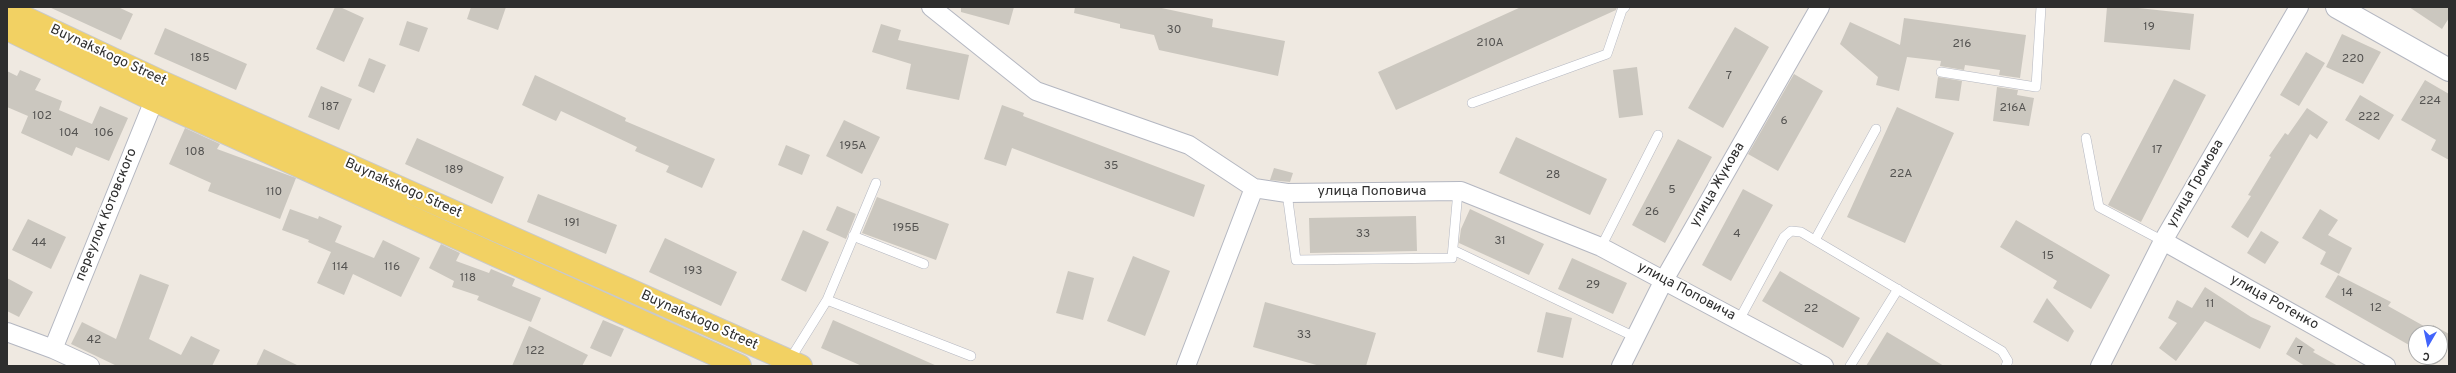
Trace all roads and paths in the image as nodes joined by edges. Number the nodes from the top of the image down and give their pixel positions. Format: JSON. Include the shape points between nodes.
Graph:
{"nodes":[{"id":1,"x":931,"y":7,"type":"edge"},
{"id":2,"x":1625,"y":7,"type":"edge"},
{"id":3,"x":1820,"y":7,"type":"edge"},
{"id":4,"x":2041,"y":7,"type":"edge"},
{"id":5,"x":2299,"y":7,"type":"edge"},
{"id":6,"x":2337,"y":7,"type":"edge"},
{"id":7,"x":2363,"y":7,"type":"edge"},
{"id":8,"x":7,"y":9,"type":"edge"},
{"id":9,"x":7,"y":29,"type":"edge"},
{"id":10,"x":2449,"y":56,"type":"edge"},
{"id":11,"x":2449,"y":70,"type":"edge"},
{"id":12,"x":1941,"y":72,"type":"dead end"},
{"id":13,"x":157,"y":91,"type":"junction"},
{"id":14,"x":1472,"y":103,"type":"dead end"},
{"id":15,"x":1876,"y":129,"type":"dead end"},
{"id":16,"x":1658,"y":135,"type":"dead end"},
{"id":17,"x":2086,"y":138,"type":"dead end"},
{"id":18,"x":876,"y":183,"type":"dead end"},
{"id":19,"x":1254,"y":188,"type":"junction"},
{"id":20,"x":1458,"y":192,"type":"junction"},
{"id":21,"x":1287,"y":193,"type":"junction"},
{"id":22,"x":853,"y":236,"type":"junction"},
{"id":23,"x":1815,"y":240,"type":"junction"},
{"id":24,"x":2163,"y":241,"type":"junction"},
{"id":25,"x":1602,"y":247,"type":"junction"},
{"id":26,"x":1453,"y":250,"type":"junction"},
{"id":27,"x":924,"y":264,"type":"dead end"},
{"id":28,"x":1664,"y":280,"type":"junction"},
{"id":29,"x":1898,"y":289,"type":"junction"},
{"id":30,"x":827,"y":300,"type":"junction"},
{"id":31,"x":1739,"y":320,"type":"junction"},
{"id":32,"x":7,"y":332,"type":"edge"},
{"id":33,"x":1635,"y":337,"type":"junction"},
{"id":34,"x":53,"y":349,"type":"junction"},
{"id":35,"x":971,"y":356,"type":"dead end"},
{"id":36,"x":792,"y":364,"type":"edge"},
{"id":37,"x":90,"y":366,"type":"edge"},
{"id":38,"x":740,"y":366,"type":"edge"},
{"id":39,"x":1186,"y":366,"type":"edge"},
{"id":40,"x":1621,"y":366,"type":"edge"},
{"id":41,"x":1824,"y":366,"type":"edge"},
{"id":42,"x":1850,"y":366,"type":"edge"},
{"id":43,"x":2006,"y":366,"type":"edge"},
{"id":44,"x":2100,"y":366,"type":"edge"},
{"id":45,"x":2386,"y":366,"type":"edge"}],
"edges":[{"from":1,"to":19,"type":"street","name":"улица Поповича","via":[[1036,91],[1188,145]]},
{"from":2,"to":14,"type":"lane","via":[[1607,54]]},
{"from":3,"to":28,"type":"street","name":"улица Жукова"},
{"from":4,"to":12,"type":"lane","via":[[2036,87]]},
{"from":5,"to":24,"type":"street","name":"улица Громова"},
{"from":6,"to":11,"type":"main road"},
{"from":7,"to":10,"type":"main road"},
{"from":8,"to":13,"type":"main road","name":"Buynakskogo Street"},
{"from":9,"to":13,"type":"main road","name":"Buynakskogo Street"},
{"from":13,"to":34,"type":"street","name":"переулок Котовского"},
{"from":13,"to":36,"type":"main road","name":"Buynakskogo Street"},
{"from":13,"to":38,"type":"main road","name":"Buynakskogo Street"},
{"from":15,"to":23,"type":"lane"},
{"from":16,"to":25,"type":"lane"},
{"from":17,"to":24,"type":"lane","via":[[2099,207]]},
{"from":18,"to":22,"type":"lane"},
{"from":19,"to":21,"type":"street","name":"улица Поповича"},
{"from":19,"to":39,"type":"street"},
{"from":20,"to":21,"type":"street","name":"улица Поповича"},
{"from":20,"to":25,"type":"street","name":"улица Поповича"},
{"from":20,"to":26,"type":"lane"},
{"from":21,"to":26,"type":"lane","via":[[1296,260],[1452,258]]},
{"from":22,"to":27,"type":"lane"},
{"from":22,"to":30,"type":"lane"},
{"from":23,"to":29,"type":"lane"},
{"from":23,"to":31,"type":"lane","via":[[1801,232],[1792,231],[1784,237]]},
{"from":24,"to":44,"type":"street","name":"улица Громова"},
{"from":24,"to":45,"type":"street","name":"улица Ротенко"},
{"from":25,"to":28,"type":"street","name":"улица Поповича"},
{"from":26,"to":33,"type":"lane"},
{"from":28,"to":31,"type":"street","name":"улица Поповича"},
{"from":28,"to":33,"type":"street","name":"улица Жукова"},
{"from":29,"to":42,"type":"lane"},
{"from":29,"to":43,"type":"lane","via":[[2002,351],[2008,361]]},
{"from":30,"to":35,"type":"lane"},
{"from":30,"to":36,"type":"lane"},
{"from":31,"to":41,"type":"street","name":"улица Поповича"},
{"from":32,"to":34,"type":"street"},
{"from":33,"to":40,"type":"street","name":"улица Жукова"},
{"from":34,"to":37,"type":"street"}]}
